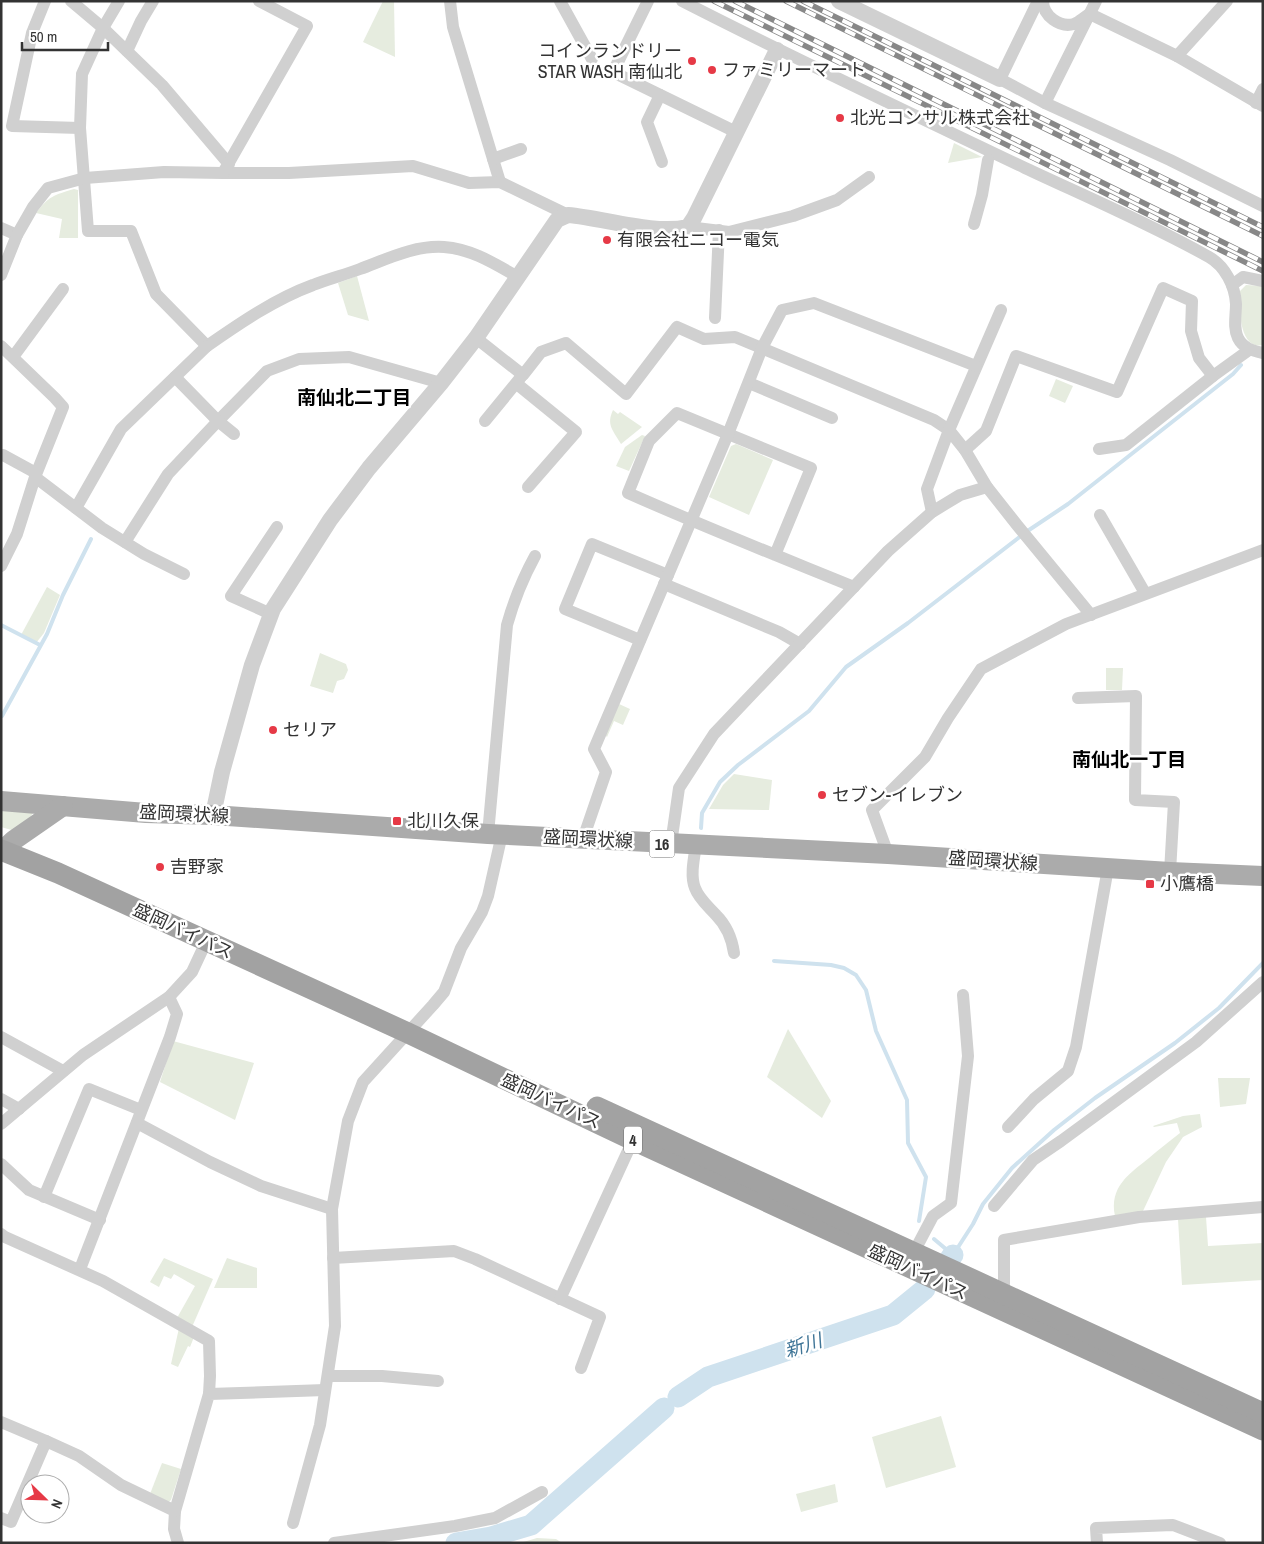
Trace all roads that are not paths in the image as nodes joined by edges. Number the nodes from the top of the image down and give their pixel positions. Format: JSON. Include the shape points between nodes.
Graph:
{"nodes":[{"id":1,"x":45,"y":1,"type":"edge"},
{"id":2,"x":71,"y":1,"type":"edge"},
{"id":3,"x":119,"y":1,"type":"edge"},
{"id":4,"x":153,"y":1,"type":"edge"},
{"id":5,"x":259,"y":1,"type":"edge"},
{"id":6,"x":450,"y":1,"type":"edge"},
{"id":7,"x":560,"y":1,"type":"edge"},
{"id":8,"x":648,"y":1,"type":"edge"},
{"id":9,"x":682,"y":1,"type":"edge"},
{"id":10,"x":840,"y":1,"type":"edge"},
{"id":11,"x":1038,"y":1,"type":"edge"},
{"id":12,"x":1043,"y":1,"type":"edge"},
{"id":13,"x":1096,"y":1,"type":"edge"},
{"id":14,"x":1227,"y":1,"type":"edge"},
{"id":15,"x":1089,"y":7,"type":"edge"},
{"id":16,"x":103,"y":28,"type":"junction"},
{"id":17,"x":777,"y":50,"type":"junction"},
{"id":18,"x":127,"y":52,"type":"junction"},
{"id":19,"x":1177,"y":56,"type":"junction"},
{"id":20,"x":592,"y":59,"type":"dead end"},
{"id":21,"x":1000,"y":78,"type":"junction"},
{"id":22,"x":1263,"y":89,"type":"edge"},
{"id":23,"x":660,"y":95,"type":"junction"},
{"id":24,"x":1045,"y":103,"type":"junction"},
{"id":25,"x":1259,"y":104,"type":"edge"},
{"id":26,"x":80,"y":128,"type":"junction"},
{"id":27,"x":736,"y":132,"type":"junction"},
{"id":28,"x":521,"y":149,"type":"dead end"},
{"id":29,"x":493,"y":159,"type":"junction"},
{"id":30,"x":988,"y":160,"type":"dead end"},
{"id":31,"x":662,"y":162,"type":"dead end"},
{"id":32,"x":226,"y":168,"type":"junction"},
{"id":33,"x":869,"y":177,"type":"dead end"},
{"id":34,"x":85,"y":178,"type":"junction"},
{"id":35,"x":500,"y":182,"type":"junction"},
{"id":36,"x":1263,"y":206,"type":"edge"},
{"id":37,"x":568,"y":215,"type":"junction"},
{"id":38,"x":974,"y":224,"type":"dead end"},
{"id":39,"x":688,"y":227,"type":"junction"},
{"id":40,"x":1,"y":228,"type":"edge"},
{"id":41,"x":719,"y":230,"type":"junction"},
{"id":42,"x":17,"y":235,"type":"junction"},
{"id":43,"x":1,"y":276,"type":"edge"},
{"id":44,"x":518,"y":277,"type":"junction"},
{"id":45,"x":1263,"y":281,"type":"edge"},
{"id":46,"x":1232,"y":285,"type":"junction"},
{"id":47,"x":63,"y":289,"type":"dead end"},
{"id":48,"x":1001,"y":310,"type":"dead end"},
{"id":49,"x":715,"y":318,"type":"dead end"},
{"id":50,"x":476,"y":338,"type":"junction"},
{"id":51,"x":1,"y":346,"type":"edge"},
{"id":52,"x":207,"y":346,"type":"junction"},
{"id":53,"x":762,"y":348,"type":"junction"},
{"id":54,"x":1249,"y":350,"type":"junction"},
{"id":55,"x":1263,"y":353,"type":"edge"},
{"id":56,"x":13,"y":357,"type":"junction"},
{"id":57,"x":976,"y":366,"type":"junction"},
{"id":58,"x":1212,"y":376,"type":"junction"},
{"id":59,"x":176,"y":377,"type":"junction"},
{"id":60,"x":520,"y":380,"type":"junction"},
{"id":61,"x":441,"y":383,"type":"junction"},
{"id":62,"x":748,"y":383,"type":"junction"},
{"id":63,"x":832,"y":418,"type":"dead end"},
{"id":64,"x":218,"y":421,"type":"junction"},
{"id":65,"x":485,"y":421,"type":"dead end"},
{"id":66,"x":949,"y":430,"type":"junction"},
{"id":67,"x":234,"y":434,"type":"dead end"},
{"id":68,"x":728,"y":434,"type":"junction"},
{"id":69,"x":1099,"y":449,"type":"dead end"},
{"id":70,"x":965,"y":450,"type":"junction"},
{"id":71,"x":3,"y":455,"type":"dead end"},
{"id":72,"x":36,"y":475,"type":"junction"},
{"id":73,"x":987,"y":486,"type":"junction"},
{"id":74,"x":528,"y":487,"type":"dead end"},
{"id":75,"x":76,"y":508,"type":"junction"},
{"id":76,"x":932,"y":512,"type":"junction"},
{"id":77,"x":1100,"y":515,"type":"dead end"},
{"id":78,"x":691,"y":521,"type":"junction"},
{"id":79,"x":277,"y":527,"type":"dead end"},
{"id":80,"x":125,"y":542,"type":"junction"},
{"id":81,"x":1263,"y":550,"type":"edge"},
{"id":82,"x":775,"y":555,"type":"junction"},
{"id":83,"x":535,"y":556,"type":"dead end"},
{"id":84,"x":1,"y":566,"type":"edge"},
{"id":85,"x":184,"y":574,"type":"dead end"},
{"id":86,"x":666,"y":580,"type":"junction"},
{"id":87,"x":854,"y":587,"type":"junction"},
{"id":88,"x":1145,"y":593,"type":"junction"},
{"id":89,"x":271,"y":614,"type":"junction"},
{"id":90,"x":1091,"y":615,"type":"junction"},
{"id":91,"x":640,"y":640,"type":"junction"},
{"id":92,"x":800,"y":644,"type":"junction"},
{"id":93,"x":1078,"y":698,"type":"dead end"},
{"id":94,"x":1,"y":801,"type":"edge"},
{"id":95,"x":63,"y":806,"type":"junction"},
{"id":96,"x":213,"y":815,"type":"junction"},
{"id":97,"x":496,"y":837,"type":"junction"},
{"id":98,"x":583,"y":839,"type":"junction"},
{"id":99,"x":670,"y":844,"type":"junction"},
{"id":100,"x":4,"y":845,"type":"edge"},
{"id":101,"x":696,"y":845,"type":"junction"},
{"id":102,"x":888,"y":854,"type":"junction"},
{"id":103,"x":1108,"y":868,"type":"junction"},
{"id":104,"x":1170,"y":872,"type":"junction"},
{"id":105,"x":1263,"y":876,"type":"edge"},
{"id":106,"x":206,"y":942,"type":"junction"},
{"id":107,"x":734,"y":953,"type":"dead end"},
{"id":108,"x":1262,"y":985,"type":"edge"},
{"id":109,"x":963,"y":995,"type":"dead end"},
{"id":110,"x":169,"y":997,"type":"junction"},
{"id":111,"x":415,"y":1025,"type":"junction"},
{"id":112,"x":1,"y":1037,"type":"edge"},
{"id":113,"x":63,"y":1071,"type":"junction"},
{"id":114,"x":1,"y":1099,"type":"edge"},
{"id":115,"x":20,"y":1109,"type":"junction"},
{"id":116,"x":141,"y":1110,"type":"junction"},
{"id":117,"x":137,"y":1123,"type":"junction"},
{"id":118,"x":1,"y":1124,"type":"edge"},
{"id":119,"x":1008,"y":1126,"type":"dead end"},
{"id":120,"x":633,"y":1140,"type":"junction"},
{"id":121,"x":1,"y":1164,"type":"edge"},
{"id":122,"x":44,"y":1197,"type":"junction"},
{"id":123,"x":994,"y":1206,"type":"dead end"},
{"id":124,"x":1263,"y":1207,"type":"edge"},
{"id":125,"x":332,"y":1210,"type":"junction"},
{"id":126,"x":100,"y":1220,"type":"junction"},
{"id":127,"x":1,"y":1234,"type":"edge"},
{"id":128,"x":914,"y":1252,"type":"junction"},
{"id":129,"x":333,"y":1258,"type":"junction"},
{"id":130,"x":80,"y":1269,"type":"junction"},
{"id":131,"x":1001,"y":1293,"type":"junction"},
{"id":132,"x":560,"y":1299,"type":"junction"},
{"id":133,"x":580,"y":1368,"type":"dead end"},
{"id":134,"x":328,"y":1376,"type":"junction"},
{"id":135,"x":438,"y":1381,"type":"dead end"},
{"id":136,"x":325,"y":1390,"type":"junction"},
{"id":137,"x":209,"y":1394,"type":"junction"},
{"id":138,"x":1263,"y":1413,"type":"edge"},
{"id":139,"x":1,"y":1422,"type":"edge"},
{"id":140,"x":1263,"y":1430,"type":"edge"},
{"id":141,"x":46,"y":1441,"type":"junction"},
{"id":142,"x":542,"y":1492,"type":"dead end"},
{"id":143,"x":175,"y":1511,"type":"junction"},
{"id":144,"x":1,"y":1518,"type":"edge"},
{"id":145,"x":293,"y":1523,"type":"dead end"},
{"id":146,"x":178,"y":1543,"type":"edge"},
{"id":147,"x":334,"y":1543,"type":"edge"},
{"id":148,"x":1097,"y":1543,"type":"edge"},
{"id":149,"x":1220,"y":1543,"type":"edge"}],
"edges":[{"from":1,"to":26,"type":"street","via":[[32,33],[12,126]]},
{"from":2,"to":16,"type":"street"},
{"from":3,"to":16,"type":"street"},
{"from":4,"to":18,"type":"street"},
{"from":5,"to":32,"type":"street","via":[[307,26]]},
{"from":6,"to":29,"type":"street","via":[[453,27]]},
{"from":7,"to":20,"type":"street"},
{"from":8,"to":23,"type":"street","via":[[613,72]]},
{"from":9,"to":17,"type":"street"},
{"from":10,"to":21,"type":"street"},
{"from":11,"to":21,"type":"street"},
{"from":12,"to":15,"type":"street","via":[[1049,16],[1067,25],[1074,24]]},
{"from":13,"to":15,"type":"street"},
{"from":14,"to":19,"type":"street"},
{"from":15,"to":19,"type":"street"},
{"from":15,"to":24,"type":"street"},
{"from":16,"to":18,"type":"street"},
{"from":16,"to":26,"type":"street","via":[[82,74]]},
{"from":17,"to":27,"type":"street"},
{"from":17,"to":46,"type":"street","via":[[1211,258]]},
{"from":18,"to":32,"type":"street","via":[[162,85]]},
{"from":19,"to":25,"type":"street"},
{"from":21,"to":24,"type":"street"},
{"from":22,"to":25,"type":"street"},
{"from":23,"to":27,"type":"street"},
{"from":23,"to":31,"type":"street","via":[[647,122]]},
{"from":24,"to":36,"type":"street"},
{"from":26,"to":34,"type":"street"},
{"from":27,"to":39,"type":"street"},
{"from":28,"to":29,"type":"street"},
{"from":29,"to":35,"type":"street"},
{"from":30,"to":38,"type":"street"},
{"from":32,"to":34,"type":"street"},
{"from":32,"to":35,"type":"street","via":[[288,173],[413,166],[469,183]]},
{"from":33,"to":41,"type":"street","via":[[837,200],[793,216],[729,232]]},
{"from":34,"to":42,"type":"street","via":[[48,188]]},
{"from":34,"to":52,"type":"street","via":[[88,231],[131,231],[156,294]]},
{"from":35,"to":37,"type":"street"},
{"from":37,"to":39,"type":"street","via":[[657,229]]},
{"from":37,"to":44,"type":"street","via":[[557,220]]},
{"from":39,"to":41,"type":"street"},
{"from":40,"to":42,"type":"street"},
{"from":41,"to":49,"type":"street"},
{"from":42,"to":43,"type":"street"},
{"from":44,"to":50,"type":"street"},
{"from":44,"to":52,"type":"street","via":[[484,258],[459,249],[427,247],[312,285],[270,306]]},
{"from":45,"to":46,"type":"street","via":[[1243,277]]},
{"from":46,"to":54,"type":"street","via":[[1238,338]]},
{"from":47,"to":56,"type":"street"},
{"from":48,"to":57,"type":"street"},
{"from":50,"to":60,"type":"street"},
{"from":50,"to":61,"type":"street"},
{"from":51,"to":56,"type":"street"},
{"from":52,"to":59,"type":"street"},
{"from":53,"to":57,"type":"street","via":[[782,310],[814,303]]},
{"from":53,"to":60,"type":"street","via":[[735,337],[704,339],[677,327],[626,394],[566,343],[541,352]]},
{"from":53,"to":62,"type":"street"},
{"from":53,"to":66,"type":"street","via":[[934,420]]},
{"from":54,"to":55,"type":"street"},
{"from":54,"to":58,"type":"street"},
{"from":56,"to":72,"type":"street","via":[[63,407]]},
{"from":57,"to":66,"type":"street"},
{"from":58,"to":69,"type":"street","via":[[1126,445]]},
{"from":58,"to":70,"type":"street","via":[[1199,358],[1192,331],[1192,301],[1163,288],[1116,392],[1016,356],[986,431]]},
{"from":59,"to":64,"type":"street"},
{"from":59,"to":75,"type":"street","via":[[121,429]]},
{"from":60,"to":65,"type":"street"},
{"from":60,"to":74,"type":"street","via":[[576,432]]},
{"from":61,"to":64,"type":"street","via":[[349,357],[299,359],[267,371]]},
{"from":61,"to":89,"type":"street","via":[[368,468],[330,520]]},
{"from":62,"to":63,"type":"street"},
{"from":62,"to":68,"type":"street"},
{"from":64,"to":67,"type":"street"},
{"from":64,"to":80,"type":"street","via":[[168,474]]},
{"from":66,"to":70,"type":"street"},
{"from":66,"to":76,"type":"street","via":[[927,489]]},
{"from":68,"to":78,"type":"street"},
{"from":68,"to":78,"type":"street","via":[[677,413],[649,441],[628,493]]},
{"from":68,"to":82,"type":"street","via":[[811,468]]},
{"from":70,"to":73,"type":"street"},
{"from":71,"to":72,"type":"street"},
{"from":72,"to":75,"type":"street"},
{"from":72,"to":84,"type":"street","via":[[17,534]]},
{"from":73,"to":76,"type":"street","via":[[960,495]]},
{"from":73,"to":90,"type":"street"},
{"from":75,"to":80,"type":"street"},
{"from":76,"to":87,"type":"street"},
{"from":77,"to":88,"type":"street"},
{"from":78,"to":82,"type":"street"},
{"from":78,"to":86,"type":"street"},
{"from":79,"to":89,"type":"street","via":[[231,596]]},
{"from":80,"to":85,"type":"street"},
{"from":81,"to":88,"type":"street"},
{"from":82,"to":87,"type":"street"},
{"from":83,"to":97,"type":"street","via":[[515,596],[507,625]]},
{"from":86,"to":91,"type":"street"},
{"from":86,"to":91,"type":"street","via":[[592,544],[565,609]]},
{"from":86,"to":92,"type":"street"},
{"from":87,"to":92,"type":"street"},
{"from":88,"to":90,"type":"street"},
{"from":89,"to":96,"type":"street","via":[[252,665]]},
{"from":90,"to":102,"type":"street","via":[[1066,624],[981,668],[925,757],[872,810]]},
{"from":91,"to":98,"type":"street","via":[[594,749],[606,772]]},
{"from":92,"to":99,"type":"street","via":[[714,734],[699,757],[679,788]]},
{"from":93,"to":104,"type":"street","via":[[1136,696],[1135,800],[1174,802]]},
{"from":94,"to":95,"type":"main road","name":"盛岡環状線"},
{"from":95,"to":96,"type":"main road","name":"盛岡環状線","number":"16"},
{"from":95,"to":100,"type":"main road"},
{"from":96,"to":97,"type":"main road","name":"盛岡環状線","number":"16"},
{"from":97,"to":98,"type":"main road","name":"盛岡環状線","number":"16"},
{"from":97,"to":111,"type":"street","via":[[488,896],[482,912],[461,948],[444,992]]},
{"from":98,"to":99,"type":"main road","name":"盛岡環状線","number":"16"},
{"from":99,"to":101,"type":"main road","name":"盛岡環状線","number":"16"},
{"from":100,"to":106,"type":"highway","name":"盛岡バイパス","number":"4"},
{"from":100,"to":111,"type":"highway","name":"盛岡バイパス","number":"4"},
{"from":101,"to":102,"type":"main road","name":"盛岡環状線","number":"16"},
{"from":101,"to":107,"type":"street","via":[[694,886],[701,900],[718,916],[732,940]]},
{"from":102,"to":103,"type":"main road","name":"盛岡環状線","number":"16"},
{"from":103,"to":104,"type":"main road","name":"盛岡環状線","number":"16"},
{"from":103,"to":119,"type":"street","via":[[1076,1047],[1068,1072],[1034,1099]]},
{"from":104,"to":105,"type":"main road","name":"盛岡環状線","number":"16"},
{"from":106,"to":110,"type":"street","via":[[192,972]]},
{"from":106,"to":111,"type":"highway","name":"盛岡バイパス","number":"4"},
{"from":108,"to":123,"type":"street","via":[[1196,1042],[1033,1160]]},
{"from":109,"to":128,"type":"street","via":[[968,1056],[951,1204],[933,1216]]},
{"from":110,"to":113,"type":"street"},
{"from":110,"to":116,"type":"street","via":[[177,1014]]},
{"from":111,"to":120,"type":"highway","name":"盛岡バイパス","number":"4"},
{"from":111,"to":125,"type":"street","via":[[363,1082],[348,1121]]},
{"from":111,"to":128,"type":"highway","name":"盛岡バイパス","number":"4"},
{"from":112,"to":113,"type":"street"},
{"from":113,"to":115,"type":"street"},
{"from":114,"to":115,"type":"street"},
{"from":115,"to":118,"type":"street"},
{"from":116,"to":117,"type":"street"},
{"from":116,"to":122,"type":"street","via":[[89,1089]]},
{"from":117,"to":125,"type":"street","via":[[261,1186]]},
{"from":117,"to":126,"type":"street"},
{"from":120,"to":132,"type":"street"},
{"from":120,"to":140,"type":"highway","name":"盛岡バイパス","number":"4"},
{"from":121,"to":122,"type":"street","via":[[28,1190]]},
{"from":122,"to":126,"type":"street"},
{"from":124,"to":131,"type":"street","via":[[1139,1217],[1004,1240],[1004,1286]]},
{"from":125,"to":129,"type":"street"},
{"from":126,"to":130,"type":"street"},
{"from":127,"to":130,"type":"street","via":[[58,1262]]},
{"from":128,"to":131,"type":"highway","name":"盛岡バイパス","number":"4"},
{"from":129,"to":132,"type":"street","via":[[454,1251]]},
{"from":129,"to":134,"type":"street","via":[[335,1326]]},
{"from":130,"to":137,"type":"street","via":[[209,1341]]},
{"from":131,"to":138,"type":"highway","name":"盛岡バイパス","number":"4"},
{"from":132,"to":133,"type":"street","via":[[600,1317]]},
{"from":134,"to":135,"type":"street"},
{"from":134,"to":136,"type":"street"},
{"from":136,"to":137,"type":"street"},
{"from":136,"to":145,"type":"street","via":[[320,1425]]},
{"from":137,"to":143,"type":"street"},
{"from":139,"to":141,"type":"street"},
{"from":141,"to":143,"type":"street","via":[[79,1456],[121,1485]]},
{"from":141,"to":144,"type":"street","via":[[11,1522]]},
{"from":142,"to":147,"type":"street","via":[[495,1518]]},
{"from":143,"to":146,"type":"street","via":[[174,1529]]},
{"from":148,"to":149,"type":"street","via":[[1096,1528],[1173,1525]]}]}
